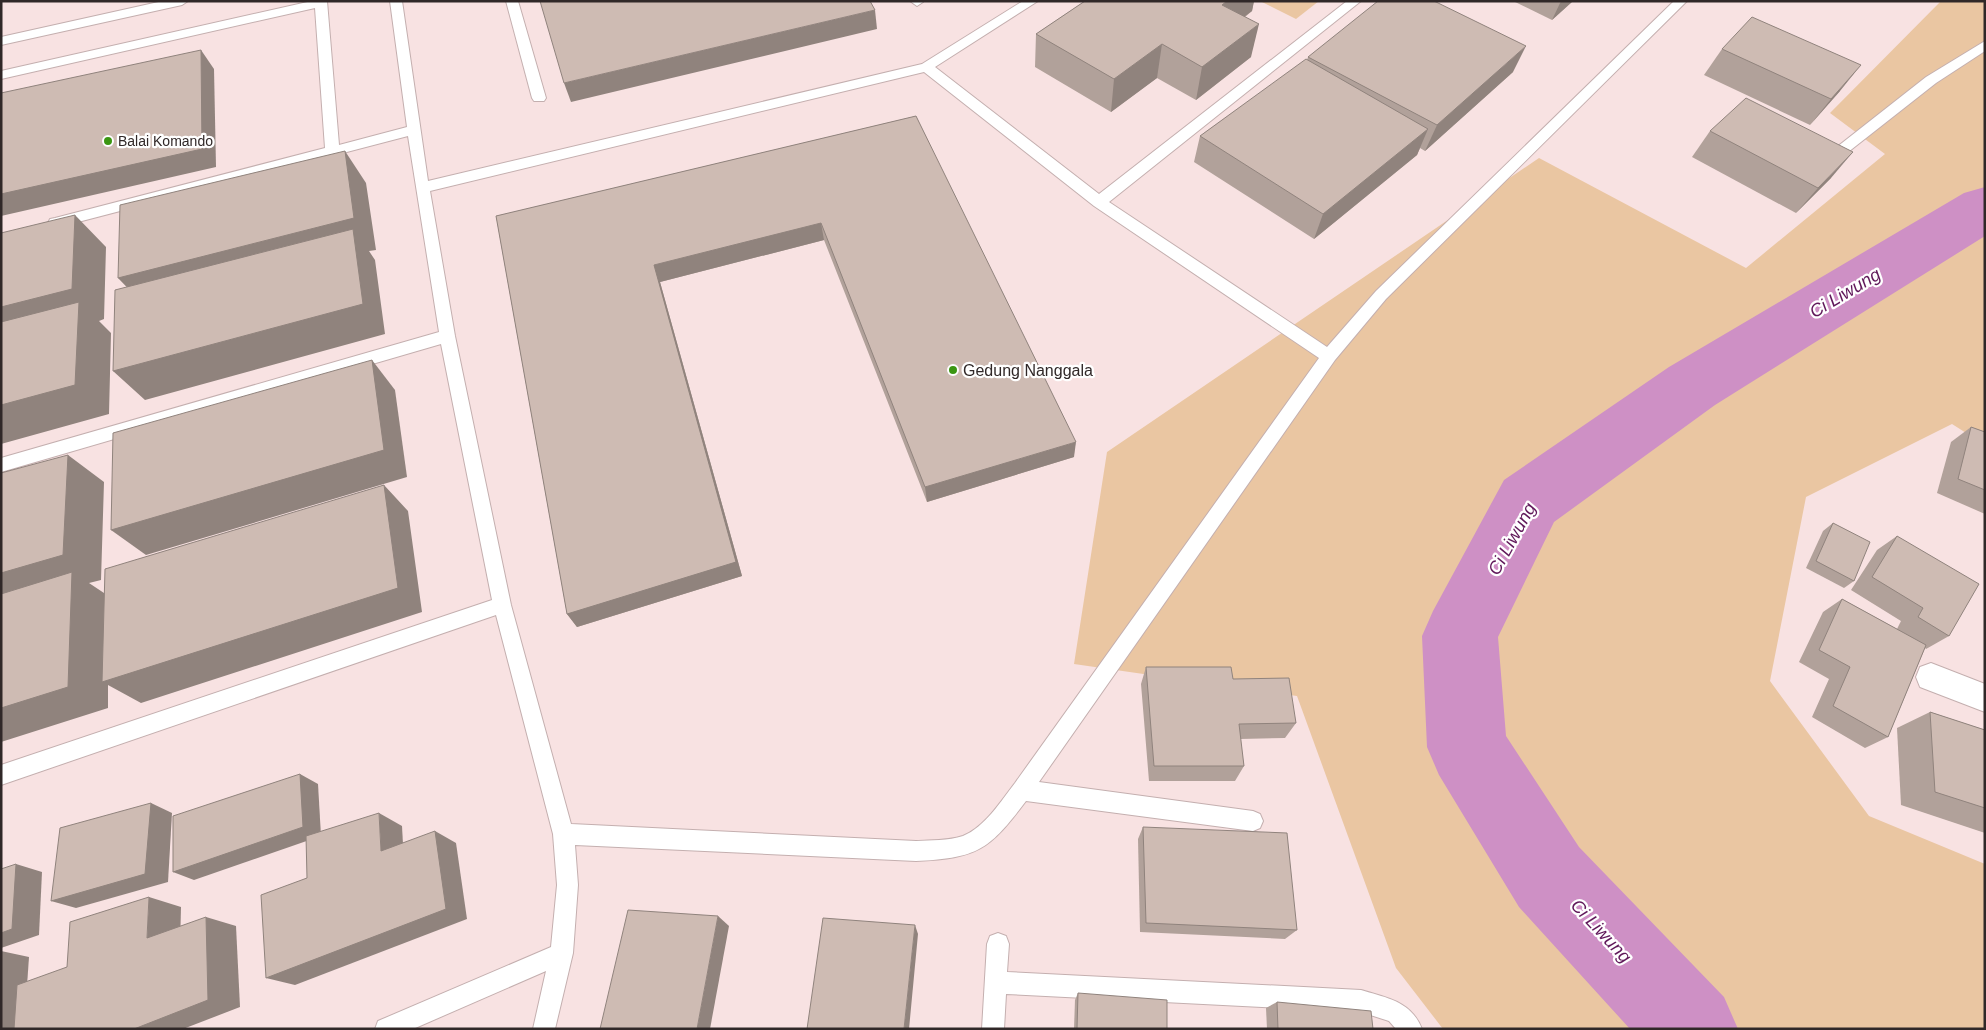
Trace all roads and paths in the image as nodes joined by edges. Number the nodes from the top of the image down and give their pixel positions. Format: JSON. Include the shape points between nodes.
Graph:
{"nodes":[{"id":1,"x":182,"y":1,"type":"edge"},
{"id":2,"x":396,"y":1,"type":"edge"},
{"id":3,"x":512,"y":1,"type":"edge"},
{"id":4,"x":1032,"y":1,"type":"edge"},
{"id":5,"x":1355,"y":1,"type":"edge"},
{"id":6,"x":1681,"y":1,"type":"edge"},
{"id":7,"x":321,"y":2,"type":"edge"},
{"id":8,"x":1,"y":41,"type":"edge"},
{"id":9,"x":1985,"y":45,"type":"edge"},
{"id":10,"x":926,"y":67,"type":"junction"},
{"id":11,"x":1,"y":74,"type":"edge"},
{"id":12,"x":539,"y":98,"type":"dead end"},
{"id":13,"x":414,"y":130,"type":"junction"},
{"id":14,"x":332,"y":150,"type":"junction"},
{"id":15,"x":1833,"y":157,"type":"edge"},
{"id":16,"x":422,"y":188,"type":"junction"},
{"id":17,"x":1099,"y":202,"type":"junction"},
{"id":18,"x":39,"y":227,"type":"edge"},
{"id":19,"x":447,"y":336,"type":"junction"},
{"id":20,"x":1329,"y":356,"type":"junction"},
{"id":21,"x":1,"y":465,"type":"edge"},
{"id":22,"x":502,"y":605,"type":"junction"},
{"id":23,"x":1931,"y":677,"type":"dead end"},
{"id":24,"x":1985,"y":698,"type":"edge"},
{"id":25,"x":1,"y":776,"type":"edge"},
{"id":26,"x":1022,"y":790,"type":"junction"},
{"id":27,"x":1253,"y":821,"type":"dead end"},
{"id":28,"x":563,"y":834,"type":"junction"},
{"id":29,"x":998,"y":944,"type":"dead end"},
{"id":30,"x":562,"y":953,"type":"junction"},
{"id":31,"x":996,"y":982,"type":"junction"},
{"id":32,"x":386,"y":1029,"type":"edge"},
{"id":33,"x":544,"y":1029,"type":"edge"},
{"id":34,"x":993,"y":1029,"type":"edge"},
{"id":35,"x":1410,"y":1029,"type":"edge"}],
"edges":[{"from":1,"to":8,"type":"lane"},
{"from":2,"to":13,"type":"lane"},
{"from":3,"to":12,"type":"lane"},
{"from":4,"to":10,"type":"lane"},
{"from":5,"to":17,"type":"lane"},
{"from":6,"to":20,"type":"lane","via":[[1381,295]]},
{"from":7,"to":11,"type":"lane"},
{"from":7,"to":14,"type":"lane"},
{"from":9,"to":15,"type":"lane","via":[[1931,80]]},
{"from":10,"to":16,"type":"lane"},
{"from":10,"to":17,"type":"lane"},
{"from":13,"to":14,"type":"lane"},
{"from":13,"to":16,"type":"lane"},
{"from":14,"to":18,"type":"lane"},
{"from":16,"to":19,"type":"lane"},
{"from":17,"to":20,"type":"lane"},
{"from":19,"to":21,"type":"lane"},
{"from":19,"to":22,"type":"lane"},
{"from":20,"to":26,"type":"lane"},
{"from":22,"to":25,"type":"lane"},
{"from":22,"to":28,"type":"lane"},
{"from":23,"to":24,"type":"street"},
{"from":26,"to":27,"type":"lane"},
{"from":26,"to":28,"type":"lane","via":[[981,837],[967,845],[952,848],[916,851]]},
{"from":28,"to":30,"type":"lane","via":[[568,860],[568,911]]},
{"from":29,"to":31,"type":"lane"},
{"from":30,"to":32,"type":"lane"},
{"from":30,"to":33,"type":"lane"},
{"from":31,"to":34,"type":"lane"},
{"from":31,"to":35,"type":"lane","via":[[1361,1001],[1396,1012]]}]}
